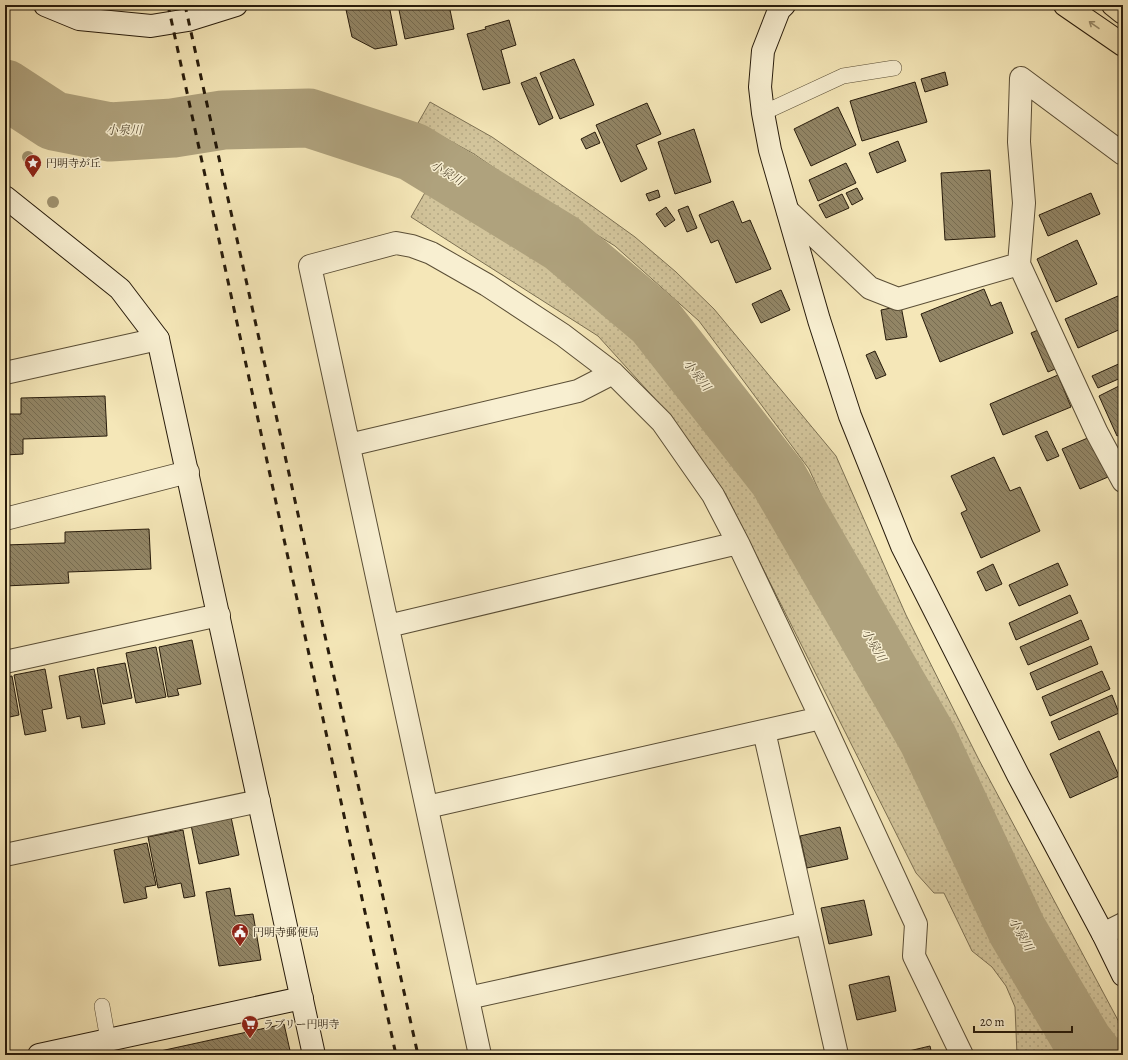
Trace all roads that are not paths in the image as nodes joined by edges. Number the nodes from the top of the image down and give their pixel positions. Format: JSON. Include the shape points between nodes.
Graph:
{"nodes":[{"id":1,"x":44,"y":5,"type":"edge"},
{"id":2,"x":236,"y":5,"type":"edge"},
{"id":3,"x":1065,"y":5,"type":"edge"},
{"id":4,"x":1113,"y":5,"type":"edge"},
{"id":5,"x":779,"y":7,"type":"edge"},
{"id":6,"x":1123,"y":13,"type":"edge"},
{"id":7,"x":1123,"y":45,"type":"edge"},
{"id":8,"x":894,"y":68,"type":"dead end"},
{"id":9,"x":763,"y":113,"type":"junction"},
{"id":10,"x":1123,"y":154,"type":"edge"},
{"id":11,"x":5,"y":197,"type":"edge"},
{"id":12,"x":788,"y":211,"type":"junction"},
{"id":13,"x":1019,"y":264,"type":"junction"},
{"id":14,"x":158,"y":339,"type":"junction"},
{"id":15,"x":5,"y":373,"type":"edge"},
{"id":16,"x":613,"y":374,"type":"junction"},
{"id":17,"x":348,"y":445,"type":"junction"},
{"id":18,"x":188,"y":472,"type":"junction"},
{"id":19,"x":1123,"y":481,"type":"edge"},
{"id":20,"x":5,"y":519,"type":"edge"},
{"id":21,"x":738,"y":543,"type":"junction"},
{"id":22,"x":219,"y":615,"type":"junction"},
{"id":23,"x":388,"y":626,"type":"junction"},
{"id":24,"x":5,"y":662,"type":"edge"},
{"id":25,"x":822,"y":718,"type":"junction"},
{"id":26,"x":764,"y":731,"type":"junction"},
{"id":27,"x":259,"y":801,"type":"junction"},
{"id":28,"x":427,"y":808,"type":"junction"},
{"id":29,"x":5,"y":855,"type":"edge"},
{"id":30,"x":807,"y":923,"type":"junction"},
{"id":31,"x":1123,"y":924,"type":"edge"},
{"id":32,"x":1103,"y":934,"type":"junction"},
{"id":33,"x":1123,"y":975,"type":"edge"},
{"id":34,"x":302,"y":998,"type":"junction"},
{"id":35,"x":468,"y":998,"type":"junction"},
{"id":36,"x":102,"y":1006,"type":"dead end"},
{"id":37,"x":108,"y":1040,"type":"junction"},
{"id":38,"x":39,"y":1055,"type":"edge"},
{"id":39,"x":314,"y":1055,"type":"edge"},
{"id":40,"x":480,"y":1055,"type":"edge"},
{"id":41,"x":837,"y":1055,"type":"edge"},
{"id":42,"x":962,"y":1055,"type":"edge"}],
"edges":[{"from":1,"to":2,"type":"street","via":[[79,19],[151,26],[188,20]]},
{"from":7,"to":3,"type":"highway","one_way":true},
{"from":4,"to":6,"type":"highway"},
{"from":5,"to":9,"type":"street","via":[[762,51],[760,87]]},
{"from":8,"to":9,"type":"lane","via":[[843,76]]},
{"from":9,"to":12,"type":"street","via":[[770,150]]},
{"from":10,"to":13,"type":"street","via":[[1021,78],[1019,142],[1024,203]]},
{"from":11,"to":14,"type":"street","via":[[120,289]]},
{"from":12,"to":13,"type":"street","via":[[870,288],[898,299]]},
{"from":12,"to":32,"type":"street","via":[[850,416],[902,546],[1018,775]]},
{"from":13,"to":19,"type":"street","via":[[1097,433]]},
{"from":14,"to":15,"type":"street"},
{"from":14,"to":18,"type":"street"},
{"from":16,"to":17,"type":"street","via":[[578,391]]},
{"from":16,"to":17,"type":"street","via":[[563,335],[487,285],[431,253],[412,246],[396,244],[310,266]]},
{"from":16,"to":21,"type":"street","via":[[662,422],[713,495]]},
{"from":17,"to":23,"type":"street"},
{"from":18,"to":20,"type":"street"},
{"from":18,"to":22,"type":"street"},
{"from":21,"to":23,"type":"street"},
{"from":21,"to":25,"type":"street"},
{"from":22,"to":24,"type":"street"},
{"from":22,"to":27,"type":"street"},
{"from":23,"to":28,"type":"street"},
{"from":25,"to":26,"type":"street"},
{"from":25,"to":42,"type":"street","via":[[916,924],[914,956]]},
{"from":26,"to":28,"type":"street"},
{"from":26,"to":30,"type":"street"},
{"from":27,"to":29,"type":"street"},
{"from":27,"to":34,"type":"street"},
{"from":28,"to":35,"type":"street"},
{"from":30,"to":35,"type":"street"},
{"from":30,"to":41,"type":"street"},
{"from":31,"to":32,"type":"street"},
{"from":32,"to":33,"type":"street"},
{"from":34,"to":37,"type":"street"},
{"from":34,"to":39,"type":"street"},
{"from":35,"to":40,"type":"street"},
{"from":36,"to":37,"type":"lane"},
{"from":37,"to":38,"type":"street"}]}
